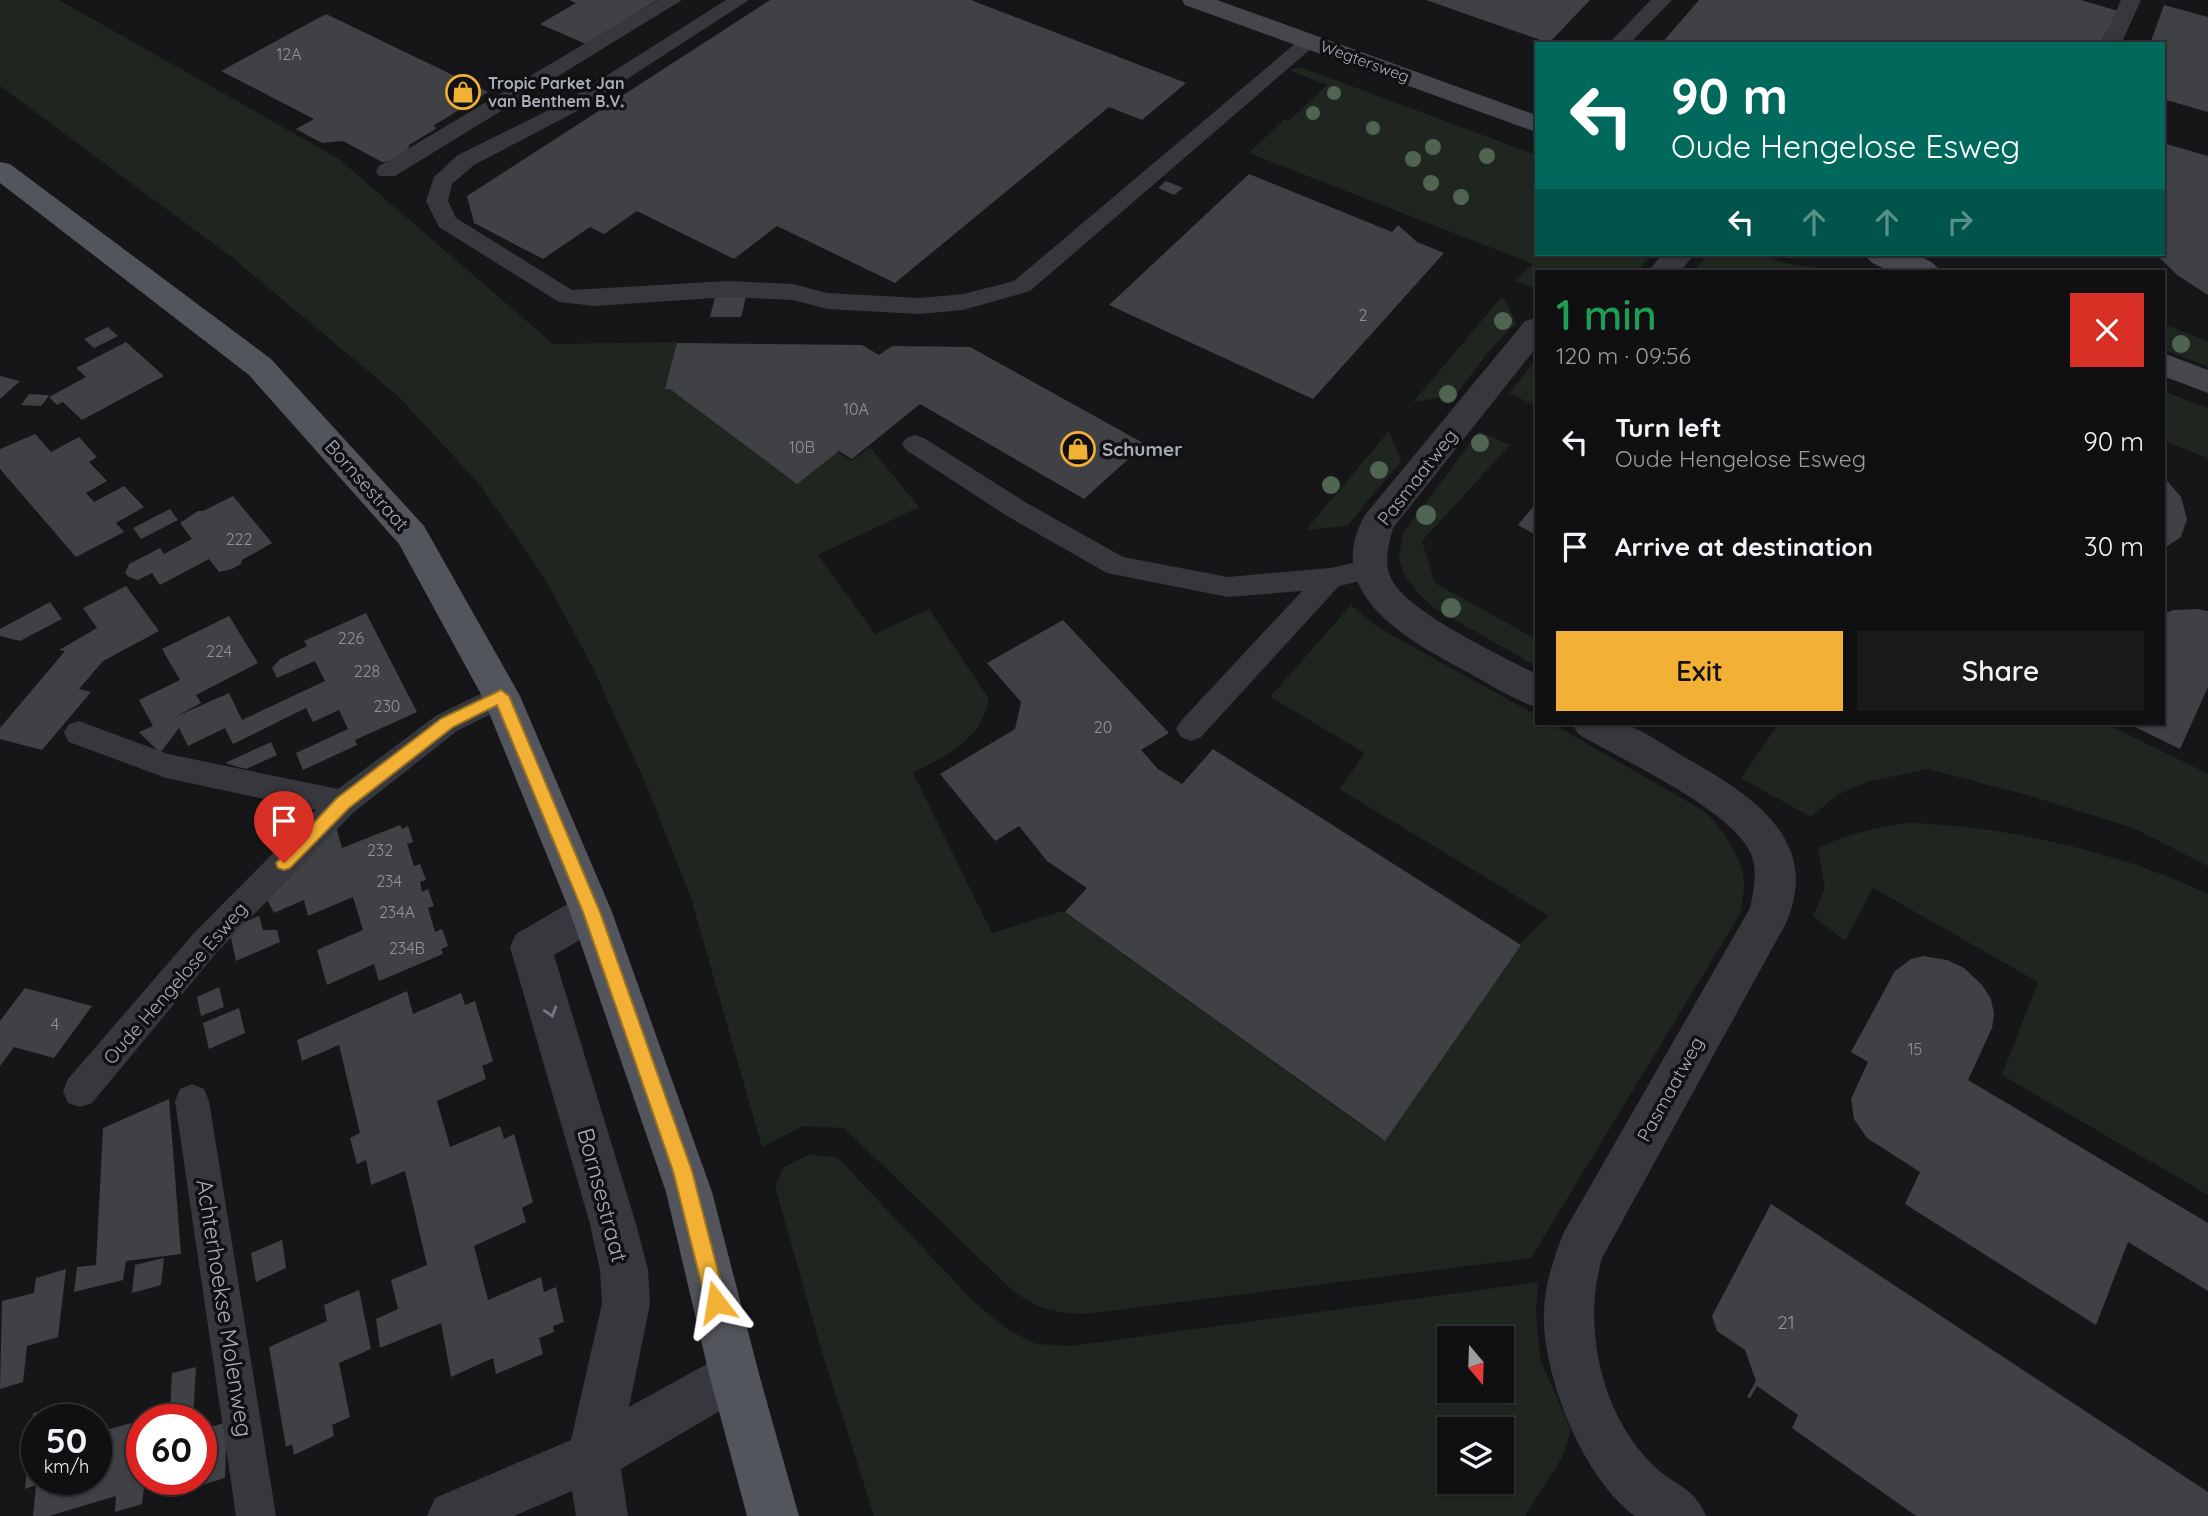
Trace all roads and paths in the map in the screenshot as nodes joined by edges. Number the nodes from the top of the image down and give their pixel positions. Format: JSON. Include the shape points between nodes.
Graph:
{"nodes":[{"id":1,"x":672,"y":0,"type":"edge"},
{"id":2,"x":739,"y":0,"type":"edge"},
{"id":3,"x":1194,"y":0,"type":"edge"},
{"id":4,"x":1662,"y":0,"type":"edge"},
{"id":5,"x":2131,"y":0,"type":"edge"},
{"id":6,"x":1310,"y":41,"type":"junction"},
{"id":7,"x":1620,"y":42,"type":"edge"},
{"id":8,"x":2112,"y":42,"type":"edge"},
{"id":9,"x":1535,"y":124,"type":"edge"},
{"id":10,"x":0,"y":170,"type":"edge"},
{"id":11,"x":387,"y":171,"type":"dead end"},
{"id":12,"x":1678,"y":256,"type":"edge"},
{"id":13,"x":1884,"y":256,"type":"edge"},
{"id":14,"x":1664,"y":270,"type":"edge"},
{"id":15,"x":1921,"y":270,"type":"edge"},
{"id":16,"x":1535,"y":329,"type":"edge"},
{"id":17,"x":2165,"y":365,"type":"edge"},
{"id":18,"x":2208,"y":382,"type":"edge"},
{"id":19,"x":915,"y":444,"type":"dead end"},
{"id":20,"x":1371,"y":569,"type":"junction"},
{"id":21,"x":1330,"y":578,"type":"junction"},
{"id":22,"x":1535,"y":691,"type":"edge"},
{"id":23,"x":501,"y":696,"type":"junction"},
{"id":24,"x":1594,"y":725,"type":"edge"},
{"id":25,"x":1191,"y":729,"type":"dead end"},
{"id":26,"x":79,"y":733,"type":"dead end"},
{"id":27,"x":343,"y":803,"type":"junction"},
{"id":28,"x":591,"y":912,"type":"junction"},
{"id":29,"x":80,"y":1091,"type":"dead end"},
{"id":30,"x":192,"y":1101,"type":"dead end"},
{"id":31,"x":734,"y":1374,"type":"junction"},
{"id":32,"x":593,"y":1457,"type":"junction"},
{"id":33,"x":256,"y":1516,"type":"edge"},
{"id":34,"x":453,"y":1516,"type":"edge"},
{"id":35,"x":602,"y":1516,"type":"edge"},
{"id":36,"x":773,"y":1516,"type":"edge"},
{"id":37,"x":1680,"y":1516,"type":"edge"}],
"edges":[{"from":1,"to":11,"type":"lane"},
{"from":2,"to":6,"type":"lane","via":[[572,106],[466,160],[442,182],[437,201],[447,222],[568,297],[728,289],[880,304],[963,302],[1022,285]]},
{"from":3,"to":6,"type":"street","name":"Wegtersweg"},
{"from":4,"to":7,"type":"lane"},
{"from":5,"to":8,"type":"lane"},
{"from":6,"to":9,"type":"street","name":"Wegtersweg"},
{"from":10,"to":23,"type":"main road","name":"Bornsestraat","via":[[260,367],[412,535]]},
{"from":12,"to":14,"type":"street"},
{"from":13,"to":15,"type":"street"},
{"from":16,"to":20,"type":"street","name":"Pasmaatweg","via":[[1377,524],[1370,548]]},
{"from":17,"to":18,"type":"street"},
{"from":19,"to":21,"type":"lane","via":[[1117,566],[1228,587]]},
{"from":20,"to":21,"type":"lane"},
{"from":20,"to":22,"type":"street","via":[[1376,586],[1399,611]]},
{"from":21,"to":25,"type":"lane"},
{"from":23,"to":27,"type":"lane","name":"Oude Hengelose Esweg","via":[[447,723]]},
{"from":23,"to":28,"type":"main road","name":"Bornsestraat"},
{"from":24,"to":37,"type":"street","name":"Pasmaatweg","via":[[1739,809],[1761,831],[1775,875],[1770,912],[1581,1249],[1573,1272],[1568,1316],[1577,1368],[1596,1424],[1629,1478]]},
{"from":26,"to":27,"type":"lane","via":[[166,766]]},
{"from":27,"to":29,"type":"lane","name":"Oude Hengelose Esweg","via":[[206,942]]},
{"from":28,"to":31,"type":"main road","name":"Bornsestraat","via":[[689,1192]]},
{"from":28,"to":32,"type":"street","name":"Bornsestraat","one_way":true,"via":[[531,947],[624,1270],[626,1304]]},
{"from":30,"to":33,"type":"lane","name":"Achterhoekse Molenweg"},
{"from":31,"to":32,"type":"street"},
{"from":31,"to":36,"type":"main road","name":"Bornsestraat"},
{"from":32,"to":34,"type":"street"},
{"from":32,"to":35,"type":"street","name":"Bornsestraat"}]}
